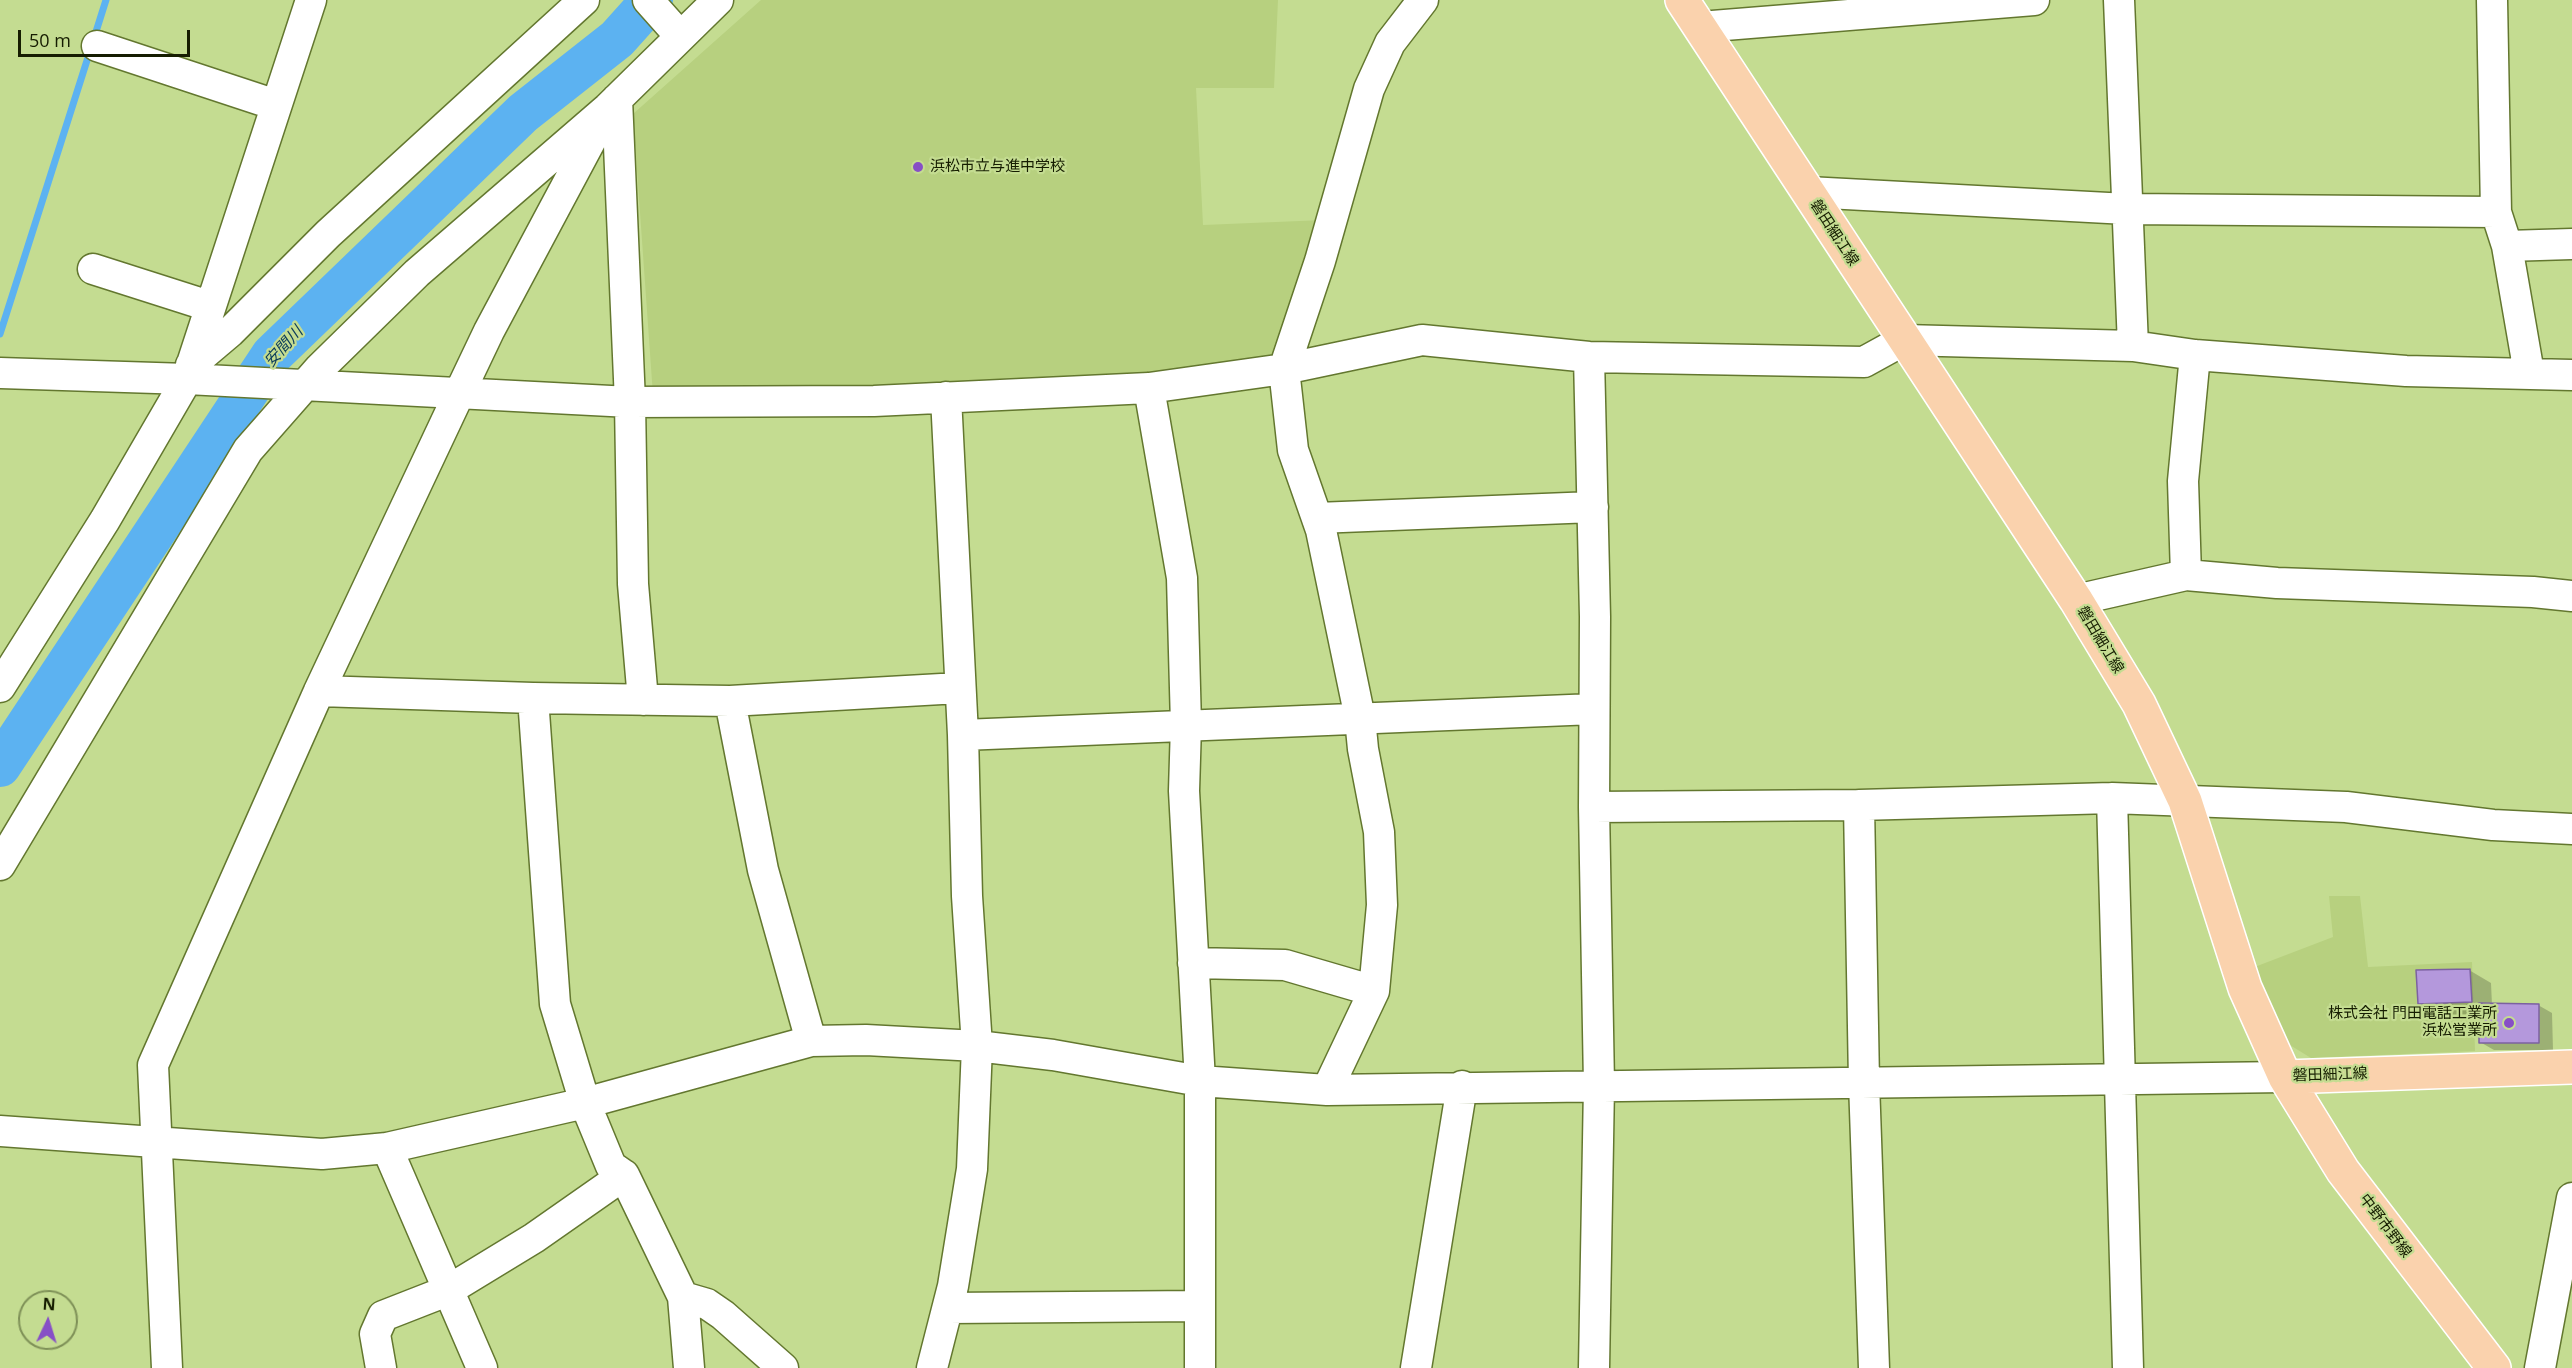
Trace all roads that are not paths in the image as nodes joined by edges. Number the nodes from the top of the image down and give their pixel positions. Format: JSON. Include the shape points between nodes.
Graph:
{"nodes":[{"id":1,"x":584,"y":0,"type":"edge"},
{"id":2,"x":648,"y":0,"type":"edge"},
{"id":3,"x":718,"y":0,"type":"edge"},
{"id":4,"x":1423,"y":0,"type":"edge"},
{"id":5,"x":1682,"y":0,"type":"edge"},
{"id":6,"x":2034,"y":0,"type":"edge"},
{"id":7,"x":2119,"y":0,"type":"edge"},
{"id":8,"x":2492,"y":0,"type":"edge"},
{"id":9,"x":309,"y":1,"type":"edge"},
{"id":10,"x":1700,"y":27,"type":"junction"},
{"id":11,"x":675,"y":31,"type":"junction"},
{"id":12,"x":97,"y":46,"type":"dead end"},
{"id":13,"x":612,"y":104,"type":"junction"},
{"id":14,"x":276,"y":105,"type":"junction"},
{"id":15,"x":1808,"y":192,"type":"junction"},
{"id":16,"x":2127,"y":209,"type":"junction"},
{"id":17,"x":2496,"y":212,"type":"junction"},
{"id":18,"x":2572,"y":244,"type":"edge"},
{"id":19,"x":2507,"y":246,"type":"junction"},
{"id":20,"x":93,"y":269,"type":"dead end"},
{"id":21,"x":209,"y":306,"type":"junction"},
{"id":22,"x":1904,"y":340,"type":"junction"},
{"id":23,"x":2133,"y":346,"type":"junction"},
{"id":24,"x":2195,"y":355,"type":"junction"},
{"id":25,"x":1589,"y":357,"type":"junction"},
{"id":26,"x":1284,"y":369,"type":"junction"},
{"id":27,"x":0,"y":373,"type":"edge"},
{"id":28,"x":2529,"y":373,"type":"junction"},
{"id":29,"x":192,"y":375,"type":"junction"},
{"id":30,"x":2572,"y":375,"type":"edge"},
{"id":31,"x":298,"y":384,"type":"junction"},
{"id":32,"x":1149,"y":388,"type":"junction"},
{"id":33,"x":459,"y":394,"type":"junction"},
{"id":34,"x":946,"y":397,"type":"junction"},
{"id":35,"x":630,"y":402,"type":"junction"},
{"id":36,"x":1593,"y":507,"type":"junction"},
{"id":37,"x":1317,"y":518,"type":"junction"},
{"id":38,"x":2186,"y":575,"type":"junction"},
{"id":39,"x":2572,"y":596,"type":"edge"},
{"id":40,"x":2076,"y":600,"type":"junction"},
{"id":41,"x":0,"y":687,"type":"edge"},
{"id":42,"x":959,"y":688,"type":"junction"},
{"id":43,"x":319,"y":691,"type":"junction"},
{"id":44,"x":533,"y":698,"type":"junction"},
{"id":45,"x":643,"y":700,"type":"junction"},
{"id":46,"x":730,"y":700,"type":"junction"},
{"id":47,"x":1594,"y":709,"type":"junction"},
{"id":48,"x":1360,"y":718,"type":"junction"},
{"id":49,"x":1186,"y":726,"type":"junction"},
{"id":50,"x":963,"y":735,"type":"junction"},
{"id":51,"x":2112,"y":798,"type":"junction"},
{"id":52,"x":2185,"y":801,"type":"junction"},
{"id":53,"x":1859,"y":805,"type":"junction"},
{"id":54,"x":1594,"y":807,"type":"junction"},
{"id":55,"x":2572,"y":829,"type":"edge"},
{"id":56,"x":0,"y":865,"type":"edge"},
{"id":57,"x":1193,"y":963,"type":"junction"},
{"id":58,"x":1374,"y":991,"type":"junction"},
{"id":59,"x":811,"y":1041,"type":"junction"},
{"id":60,"x":977,"y":1046,"type":"junction"},
{"id":61,"x":2572,"y":1067,"type":"edge"},
{"id":62,"x":2285,"y":1077,"type":"junction"},
{"id":63,"x":2122,"y":1079,"type":"junction"},
{"id":64,"x":1200,"y":1081,"type":"junction"},
{"id":65,"x":1864,"y":1082,"type":"junction"},
{"id":66,"x":1599,"y":1085,"type":"junction"},
{"id":67,"x":1462,"y":1086,"type":"junction"},
{"id":68,"x":1327,"y":1089,"type":"junction"},
{"id":69,"x":585,"y":1103,"type":"junction"},
{"id":70,"x":0,"y":1131,"type":"edge"},
{"id":71,"x":159,"y":1143,"type":"junction"},
{"id":72,"x":387,"y":1148,"type":"junction"},
{"id":73,"x":624,"y":1175,"type":"junction"},
{"id":74,"x":2572,"y":1198,"type":"edge"},
{"id":75,"x":447,"y":1291,"type":"junction"},
{"id":76,"x":683,"y":1297,"type":"junction"},
{"id":77,"x":1200,"y":1306,"type":"junction"},
{"id":78,"x":948,"y":1308,"type":"junction"},
{"id":79,"x":167,"y":1368,"type":"edge"},
{"id":80,"x":381,"y":1368,"type":"edge"},
{"id":81,"x":482,"y":1368,"type":"edge"},
{"id":82,"x":689,"y":1368,"type":"edge"},
{"id":83,"x":783,"y":1368,"type":"edge"},
{"id":84,"x":932,"y":1368,"type":"edge"},
{"id":85,"x":1200,"y":1368,"type":"edge"},
{"id":86,"x":1416,"y":1368,"type":"edge"},
{"id":87,"x":1594,"y":1368,"type":"edge"},
{"id":88,"x":1874,"y":1368,"type":"edge"},
{"id":89,"x":2128,"y":1368,"type":"edge"},
{"id":90,"x":2494,"y":1368,"type":"edge"},
{"id":91,"x":2540,"y":1368,"type":"edge"}],
"edges":[{"from":1,"to":29,"type":"street","via":[[328,234]]},
{"from":2,"to":11,"type":"street"},
{"from":3,"to":11,"type":"street"},
{"from":4,"to":26,"type":"street","via":[[1390,43],[1369,89],[1320,261]]},
{"from":5,"to":10,"type":"main road","name":"磐田細江線"},
{"from":6,"to":10,"type":"street"},
{"from":7,"to":16,"type":"street"},
{"from":8,"to":17,"type":"street"},
{"from":9,"to":14,"type":"street"},
{"from":10,"to":15,"type":"main road","name":"磐田細江線"},
{"from":11,"to":13,"type":"street"},
{"from":12,"to":14,"type":"street"},
{"from":13,"to":31,"type":"street","via":[[417,273]]},
{"from":13,"to":33,"type":"street"},
{"from":13,"to":35,"type":"street"},
{"from":14,"to":21,"type":"street"},
{"from":15,"to":16,"type":"street"},
{"from":15,"to":22,"type":"main road","name":"磐田細江線"},
{"from":16,"to":17,"type":"street"},
{"from":16,"to":23,"type":"street"},
{"from":17,"to":19,"type":"street"},
{"from":18,"to":19,"type":"street"},
{"from":19,"to":28,"type":"street"},
{"from":20,"to":21,"type":"street"},
{"from":21,"to":29,"type":"street"},
{"from":22,"to":23,"type":"street"},
{"from":22,"to":25,"type":"street","via":[[1864,363]]},
{"from":22,"to":40,"type":"main road","name":"磐田細江線"},
{"from":23,"to":24,"type":"street"},
{"from":24,"to":28,"type":"street","via":[[2406,371]]},
{"from":24,"to":38,"type":"street","via":[[2183,481]]},
{"from":25,"to":26,"type":"street","via":[[1422,340]]},
{"from":25,"to":36,"type":"street"},
{"from":26,"to":32,"type":"street"},
{"from":26,"to":37,"type":"street","via":[[1293,450]]},
{"from":27,"to":29,"type":"street"},
{"from":28,"to":30,"type":"street"},
{"from":29,"to":31,"type":"street"},
{"from":29,"to":41,"type":"street"},
{"from":31,"to":33,"type":"street"},
{"from":31,"to":56,"type":"street","via":[[248,450]]},
{"from":32,"to":34,"type":"street"},
{"from":32,"to":49,"type":"street","via":[[1182,578]]},
{"from":33,"to":35,"type":"street"},
{"from":33,"to":43,"type":"street"},
{"from":34,"to":35,"type":"street"},
{"from":34,"to":42,"type":"street"},
{"from":35,"to":45,"type":"street","via":[[633,584]]},
{"from":36,"to":37,"type":"street"},
{"from":36,"to":47,"type":"street"},
{"from":37,"to":48,"type":"street"},
{"from":38,"to":39,"type":"street","via":[[2277,583]]},
{"from":38,"to":40,"type":"street"},
{"from":40,"to":52,"type":"main road","name":"磐田細江線","via":[[2139,704]]},
{"from":42,"to":46,"type":"street"},
{"from":42,"to":50,"type":"street"},
{"from":43,"to":44,"type":"street"},
{"from":43,"to":71,"type":"street","via":[[153,1065]]},
{"from":44,"to":45,"type":"street"},
{"from":44,"to":69,"type":"street","via":[[555,1004]]},
{"from":45,"to":46,"type":"street"},
{"from":46,"to":59,"type":"street","via":[[763,870]]},
{"from":47,"to":48,"type":"street"},
{"from":47,"to":54,"type":"street"},
{"from":48,"to":49,"type":"street"},
{"from":48,"to":58,"type":"street","via":[[1379,843],[1382,905]]},
{"from":49,"to":50,"type":"street"},
{"from":49,"to":57,"type":"street","via":[[1184,791]]},
{"from":50,"to":60,"type":"street","via":[[967,896]]},
{"from":51,"to":52,"type":"street"},
{"from":51,"to":53,"type":"street"},
{"from":51,"to":63,"type":"street"},
{"from":52,"to":55,"type":"street","via":[[2346,807],[2493,825]]},
{"from":52,"to":62,"type":"main road","name":"磐田細江線","via":[[2245,988]]},
{"from":53,"to":54,"type":"street"},
{"from":53,"to":65,"type":"street"},
{"from":54,"to":66,"type":"street"},
{"from":57,"to":58,"type":"street","via":[[1285,965]]},
{"from":57,"to":64,"type":"street"},
{"from":58,"to":68,"type":"street"},
{"from":59,"to":60,"type":"street"},
{"from":59,"to":69,"type":"street"},
{"from":60,"to":64,"type":"street"},
{"from":60,"to":78,"type":"street","via":[[972,1168]]},
{"from":61,"to":62,"type":"main road","name":"磐田細江線"},
{"from":62,"to":63,"type":"street"},
{"from":62,"to":90,"type":"main road","name":"中野市野線","via":[[2343,1171]]},
{"from":63,"to":65,"type":"street"},
{"from":63,"to":89,"type":"street"},
{"from":64,"to":68,"type":"street"},
{"from":64,"to":77,"type":"street"},
{"from":65,"to":66,"type":"street"},
{"from":65,"to":88,"type":"street"},
{"from":66,"to":67,"type":"street"},
{"from":66,"to":87,"type":"street"},
{"from":67,"to":68,"type":"street"},
{"from":67,"to":86,"type":"street"},
{"from":69,"to":72,"type":"street"},
{"from":69,"to":73,"type":"street","via":[[611,1166]]},
{"from":70,"to":71,"type":"street"},
{"from":71,"to":72,"type":"street","via":[[322,1154]]},
{"from":71,"to":79,"type":"street"},
{"from":72,"to":75,"type":"street"},
{"from":73,"to":75,"type":"street","via":[[534,1238]]},
{"from":73,"to":76,"type":"street"},
{"from":74,"to":91,"type":"street"},
{"from":75,"to":80,"type":"street","via":[[383,1316],[375,1334]]},
{"from":75,"to":81,"type":"street"},
{"from":76,"to":82,"type":"street"},
{"from":76,"to":83,"type":"street","via":[[707,1304],[723,1315]]},
{"from":77,"to":78,"type":"street"},
{"from":77,"to":85,"type":"street"},
{"from":78,"to":84,"type":"street"}]}
